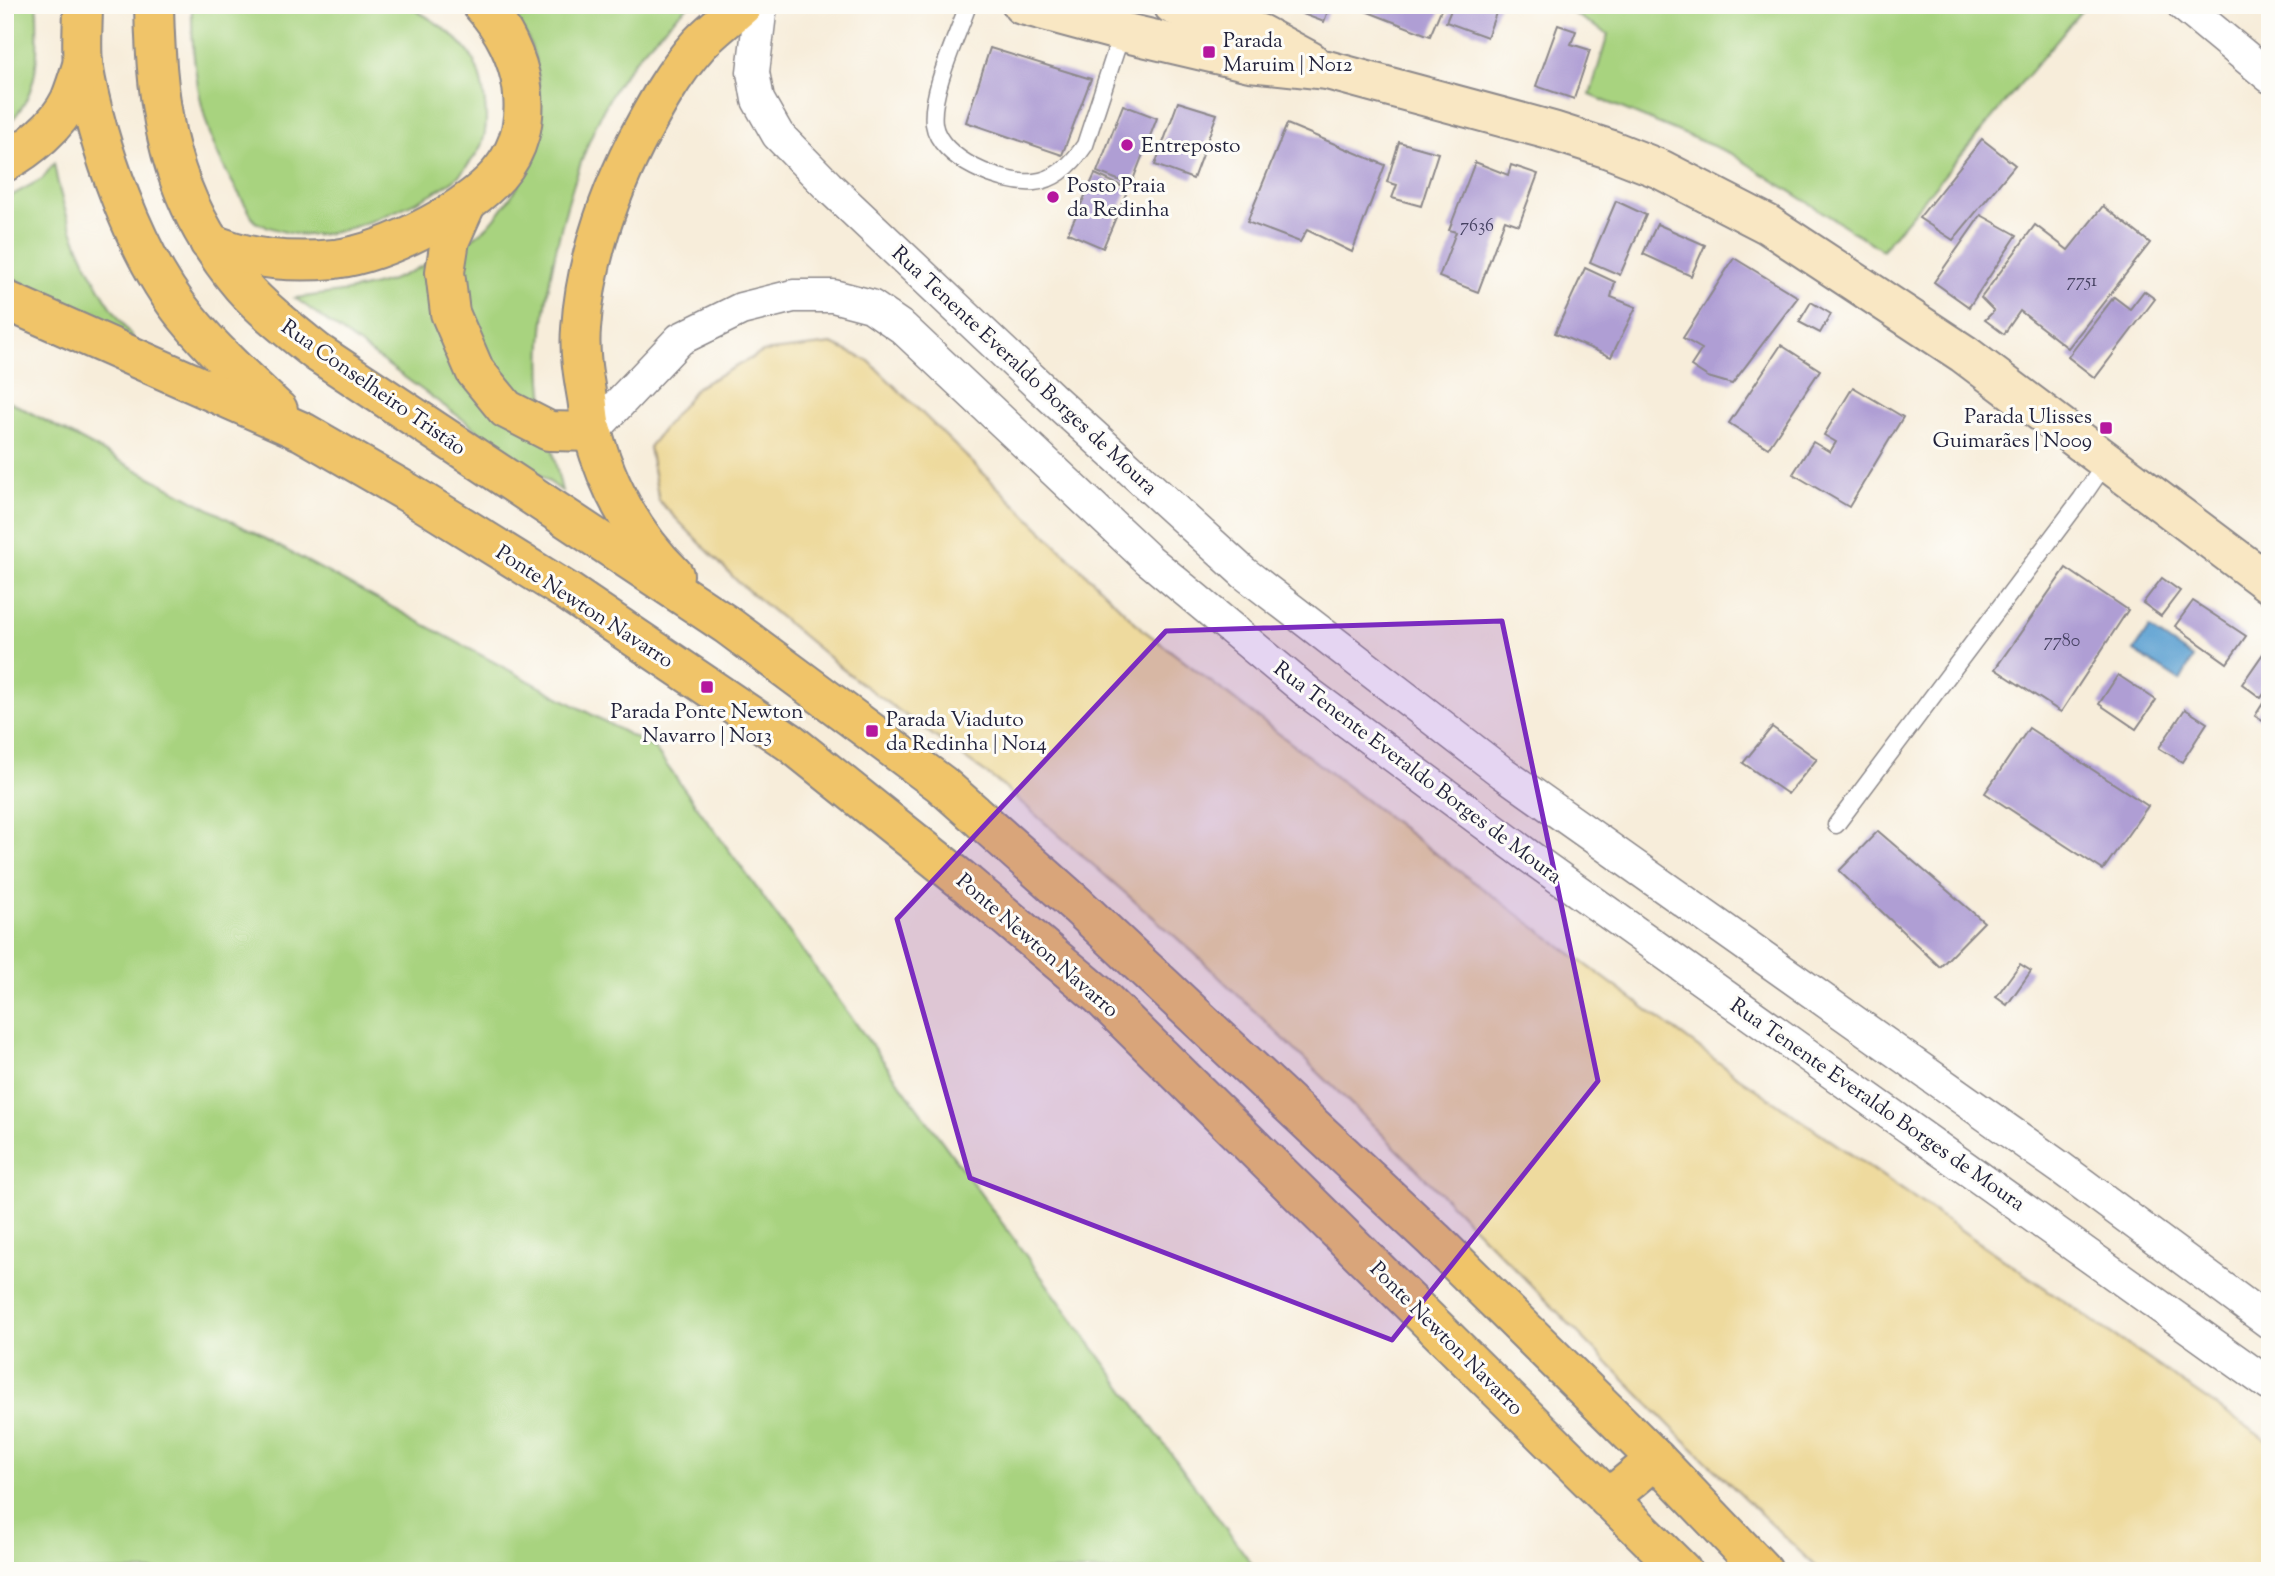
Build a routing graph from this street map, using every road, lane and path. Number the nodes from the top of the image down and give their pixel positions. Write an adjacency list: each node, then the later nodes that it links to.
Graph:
1 (83, 5): 11 (main road)
2 (154, 5): 16 (main road, Rua Conselheiro Tristão)
3 (482, 5): 15 (main road)
4 (743, 5): 19 (main road)
5 (761, 5): 24 (street, Rua Tenente Everaldo Borges de Moura)
6 (968, 5): 10 (lane)
7 (1022, 5): 10 (main road)
8 (1173, 5): 12 (main road)
9 (2183, 5): 13 (street)
10 (1122, 32): 12 (main road)
11 (83, 62): 14 (main road); 18 (main road)
12 (1327, 70): 20 (main road)
13 (2270, 77)
14 (5, 162)
15 (467, 202): 16 (main road); 19 (main road)
16 (209, 242): 22 (main road, Rua Conselheiro Tristão)
17 (5, 300): 18 (main road)
18 (303, 432): 27 (main road, Ponte Newton Navarro)
19 (592, 432): 22 (main road); 25 (street, Rua Tenente Everaldo Borges de Moura)
20 (2107, 461): 21 (main road); 23 (lane)
21 (2270, 584)
22 (727, 625): 26 (main road)
23 (1836, 825)
24 (2270, 1323)
25 (2270, 1385)
26 (1656, 1459): 27 (main road); 29 (main road)
27 (1608, 1499): 28 (main road, Ponte Newton Navarro)
28 (1682, 1571)
29 (1763, 1571)

